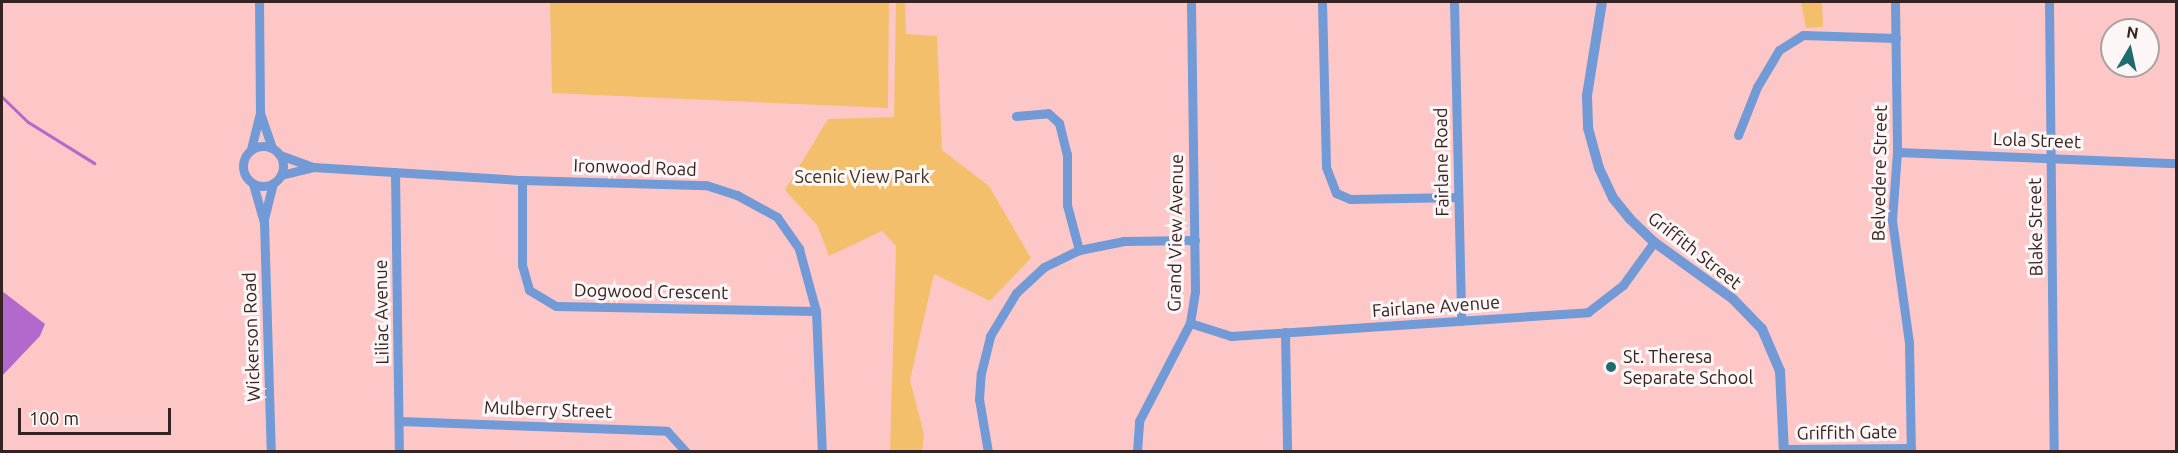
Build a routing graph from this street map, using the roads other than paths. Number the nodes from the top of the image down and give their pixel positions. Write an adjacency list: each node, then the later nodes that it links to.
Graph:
1 (259, 2): 9 (street)
2 (1191, 2): 26 (street, Grand View Avenue)
3 (1322, 2): 24 (street)
4 (1454, 2): 24 (street, Fairlane Road)
5 (1602, 2): 27 (street, Griffith Street)
6 (1895, 2): 8 (street, Belvedere Street)
7 (2049, 2): 16 (street, Blake Street)
8 (1896, 38): 11 (street); 14 (street, Belvedere Street)
9 (260, 113): 12 (street); 13 (street)
10 (1016, 116): 28 (street)
11 (1738, 135)
12 (272, 147): 13 (street); 15 (street)
13 (251, 148): 23 (street)
14 (1897, 152): 16 (street, Lola Street); 35 (street, Belvedere Street)
15 (280, 155): 18 (street, Ironwood Road); 20 (street)
16 (2050, 157): 17 (street, Lola Street); 43 (street, Blake Street)
17 (2176, 163)
18 (313, 167): 19 (street, Ironwood Road); 20 (street, Ironwood Road)
19 (395, 172): 21 (street, Ironwood Road); 33 (street, Liliac Avenue)
20 (281, 176): 22 (street)
21 (522, 180): 29 (street, Ironwood Road); 29 (street, Dogwood Crescent)
22 (273, 183): 23 (street); 25 (street, Wickerson Road)
23 (253, 184): 25 (street, Wickerson Road)
24 (1458, 197): 30 (street, Fairlane Road)
25 (264, 222): 36 (street, Wickerson Road)
26 (1195, 240): 28 (street); 31 (street, Grand View Avenue)
27 (1654, 242): 30 (street, Fairlane Avenue); 34 (street, Griffith Street)
28 (1079, 250): 40 (street)
29 (816, 311): 39 (street, Ironwood Road)
30 (1461, 321): 32 (street, Fairlane Avenue)
31 (1190, 323): 32 (street, Fairlane Avenue); 41 (street, Grand View Avenue)
32 (1285, 332): 42 (street)
33 (399, 421): 37 (street, Liliac Avenue); 38 (street, Mulberry Street)
34 (1784, 450): 35 (street, Griffith Gate)
35 (1911, 450)
36 (270, 452)
37 (399, 452)
38 (686, 452)
39 (822, 452)
40 (988, 452)
41 (1137, 452)
42 (1287, 452)
43 (2055, 452)

